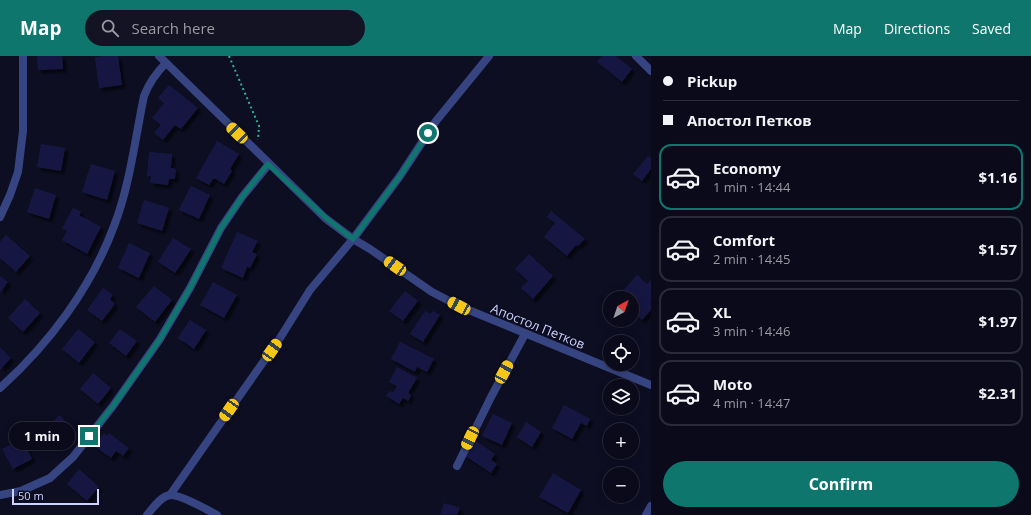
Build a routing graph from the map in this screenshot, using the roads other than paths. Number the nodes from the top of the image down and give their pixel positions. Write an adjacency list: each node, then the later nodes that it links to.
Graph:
1 (22, 56): 8 (street)
2 (159, 56): 5 (street, Апостол Петков)
3 (489, 56): 9 (street)
4 (636, 56): 6 (street)
5 (166, 63): 7 (street, Апостол Петков); 12 (street)
6 (651, 71)
7 (268, 164): 9 (street, Апостол Петков); 14 (street)
8 (0, 217)
9 (353, 239): 10 (street, Апостол Петков); 15 (street)
10 (524, 334): 11 (street, Апостол Петков); 13 (street)
11 (650, 383)
12 (0, 388)
13 (457, 466)
14 (0, 495)
15 (170, 495): 17 (street); 18 (street)
16 (651, 506): 19 (street)
17 (147, 515)
18 (217, 515)
19 (646, 515)

